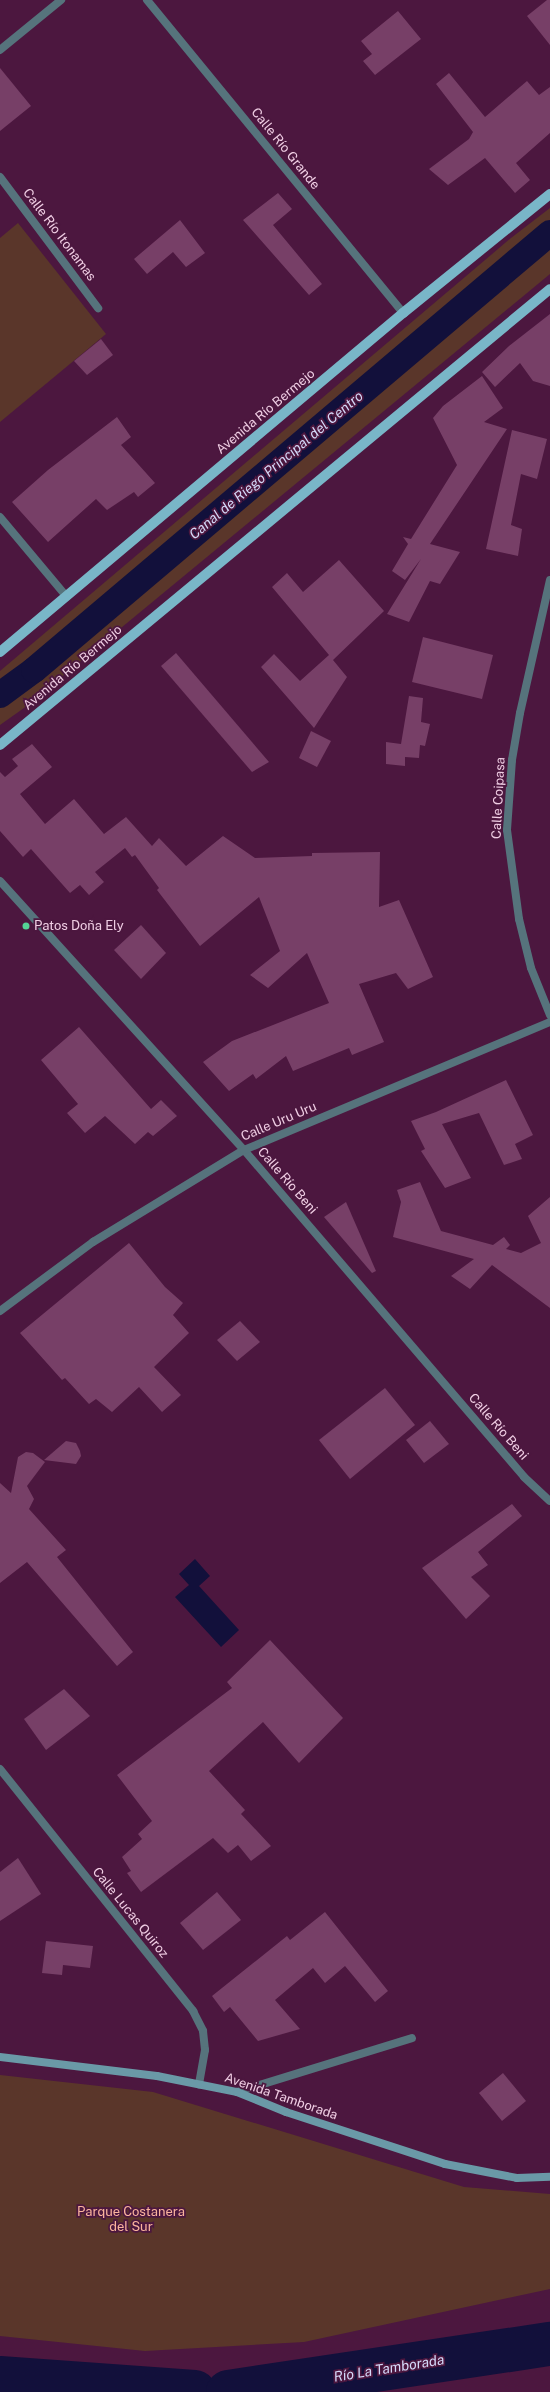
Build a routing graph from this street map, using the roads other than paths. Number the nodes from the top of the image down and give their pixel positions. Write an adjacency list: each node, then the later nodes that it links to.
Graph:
1 (61, 0): 3 (street)
2 (147, 0): 8 (street, Calle Río Grande)
3 (0, 50)
4 (0, 177): 7 (street, Calle Río Itonamas)
5 (550, 194): 8 (main road, Avenida Río Bermejo)
6 (550, 289): 13 (main road, Avenida Río Bermejo)
7 (98, 308)
8 (403, 312): 11 (main road, Avenida Río Bermejo)
9 (0, 517): 11 (street)
10 (550, 580): 15 (street, Calle Coipasa)
11 (67, 597): 12 (main road, Avenida Río Bermejo)
12 (0, 652)
13 (0, 745)
14 (0, 881): 17 (street, Calle Río Beni)
15 (550, 1015)
16 (550, 1022): 17 (street, Calle Uru Uru)
17 (244, 1150): 18 (street, Calle Uru Uru); 19 (street, Calle Río Beni)
18 (1, 1309)
19 (550, 1501)
20 (0, 1769): 23 (street, Calle Lucas Quiroz)
21 (412, 2038): 24 (street)
22 (0, 2057): 23 (main road, Avenida Tamborada)
23 (199, 2084): 24 (main road, Avenida Tamborada)
24 (237, 2092): 25 (main road, Avenida Tamborada)
25 (550, 2176)

